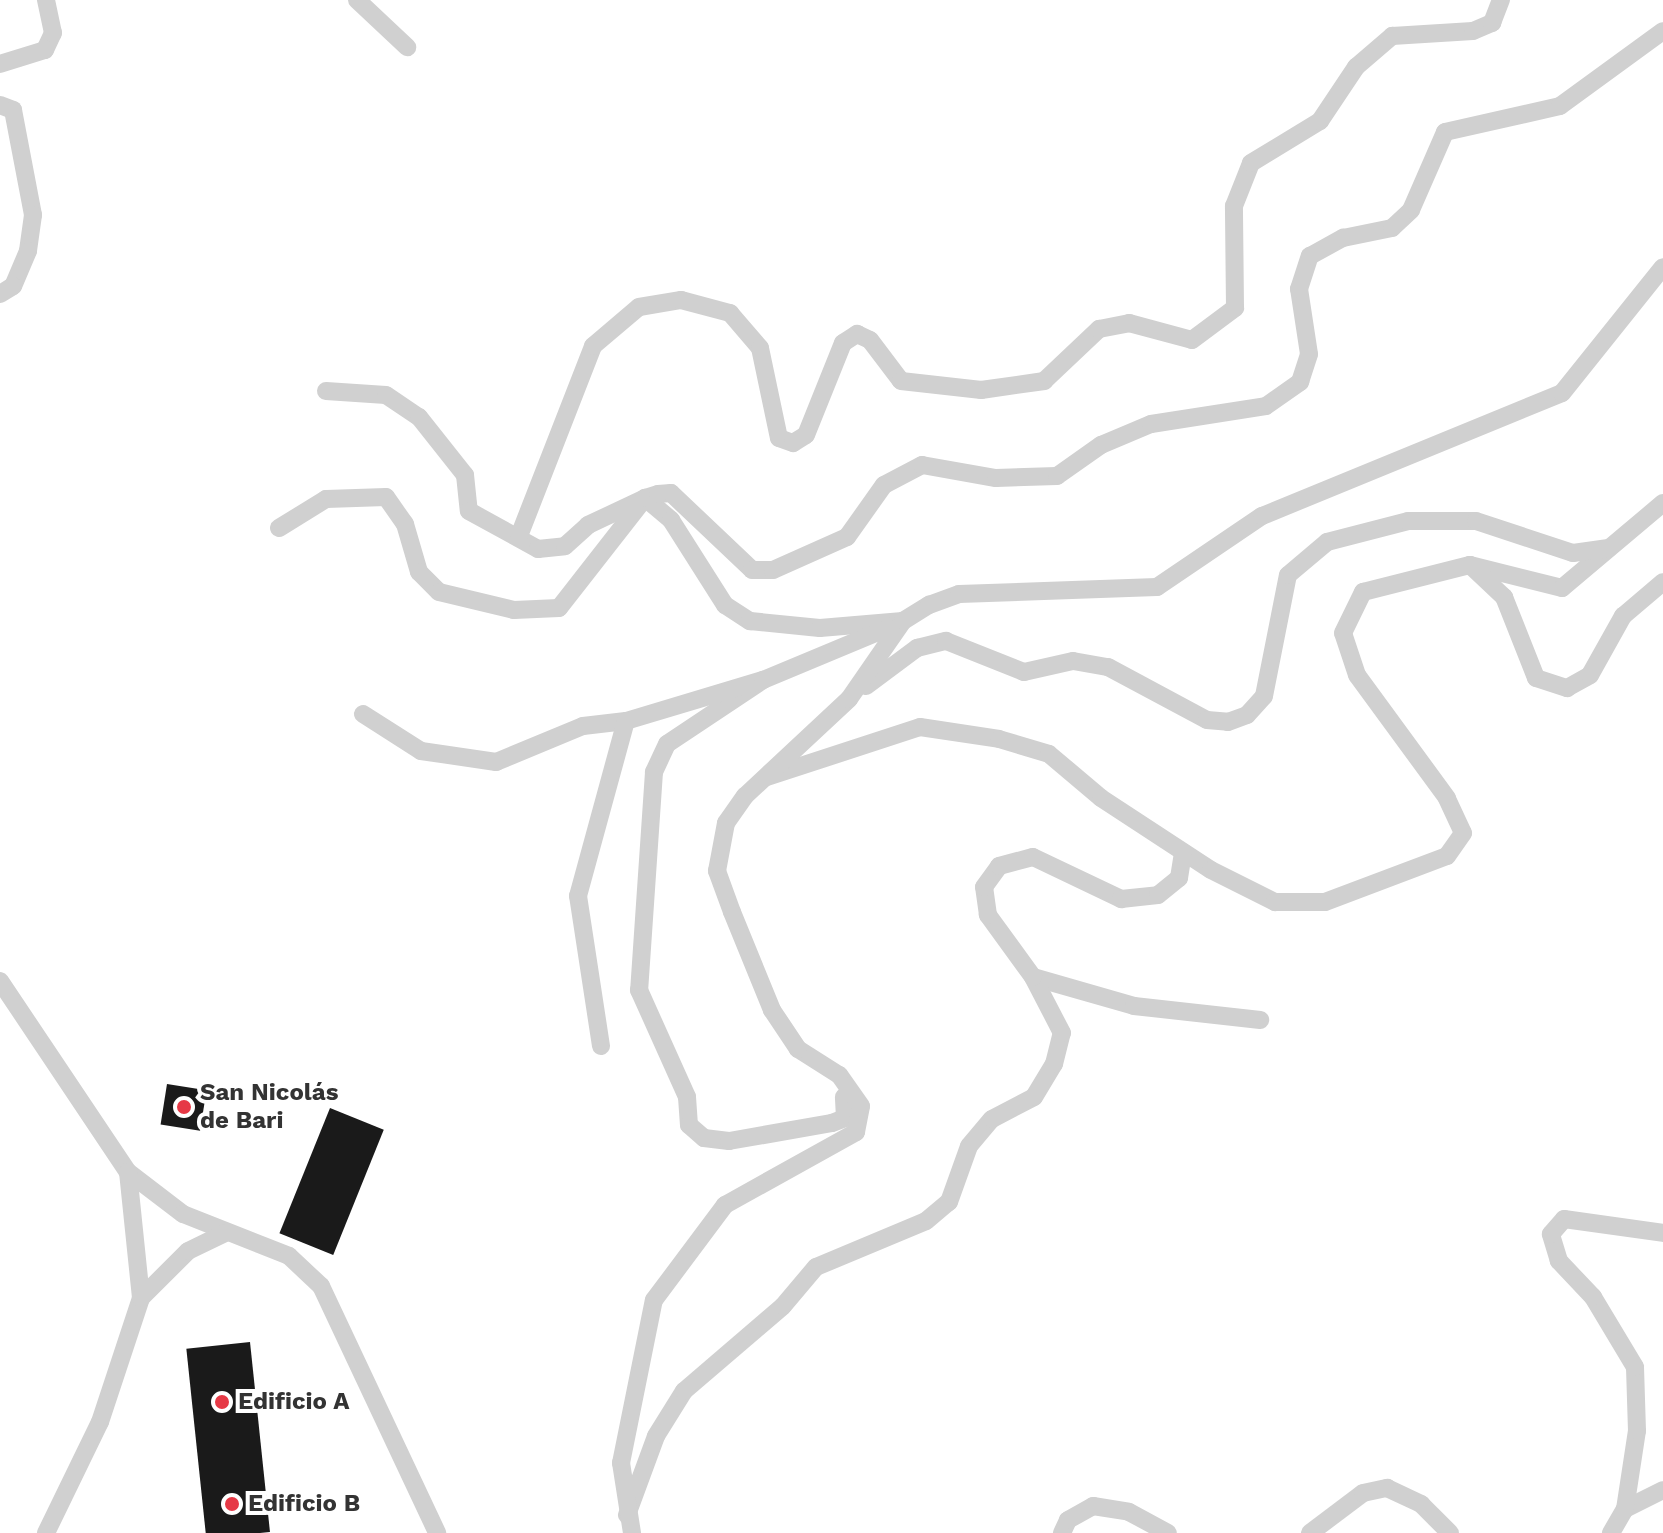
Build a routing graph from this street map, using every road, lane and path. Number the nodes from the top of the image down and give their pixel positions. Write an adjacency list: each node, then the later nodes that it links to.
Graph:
1 (46, 0): 6 (street)
2 (357, 0): 5 (street)
3 (1501, 0): 14 (street)
4 (1663, 31): 11 (street)
5 (407, 47)
6 (0, 64)
7 (0, 105): 9 (street)
8 (1663, 267): 18 (street)
9 (0, 294)
10 (326, 391): 14 (street)
11 (645, 498): 13 (street); 14 (street); 18 (street)
12 (1663, 503): 15 (street)
13 (279, 528)
14 (519, 536)
15 (1607, 548): 16 (street); 20 (street)
16 (1470, 565): 17 (street); 24 (street)
17 (1663, 582)
18 (903, 621): 19 (street); 20 (street)
19 (763, 680): 22 (street); 29 (street)
20 (849, 699): 23 (street)
21 (363, 714): 22 (street)
22 (626, 721): 28 (street)
23 (762, 779): 24 (street); 36 (street)
24 (1183, 852): 25 (street)
25 (1033, 977): 27 (street); 36 (street)
26 (0, 981): 30 (street)
27 (1260, 1020)
28 (601, 1046)
29 (844, 1097)
30 (128, 1172): 31 (street); 33 (street)
31 (225, 1233): 33 (street); 38 (street)
32 (1663, 1233): 35 (street)
33 (141, 1298): 37 (street)
34 (1663, 1490): 35 (street)
35 (1625, 1509): 43 (street)
36 (629, 1527)
37 (46, 1533)
38 (437, 1533)
39 (1062, 1533): 40 (street)
40 (1168, 1533)
41 (1310, 1533): 42 (street)
42 (1450, 1533)
43 (1611, 1533)

